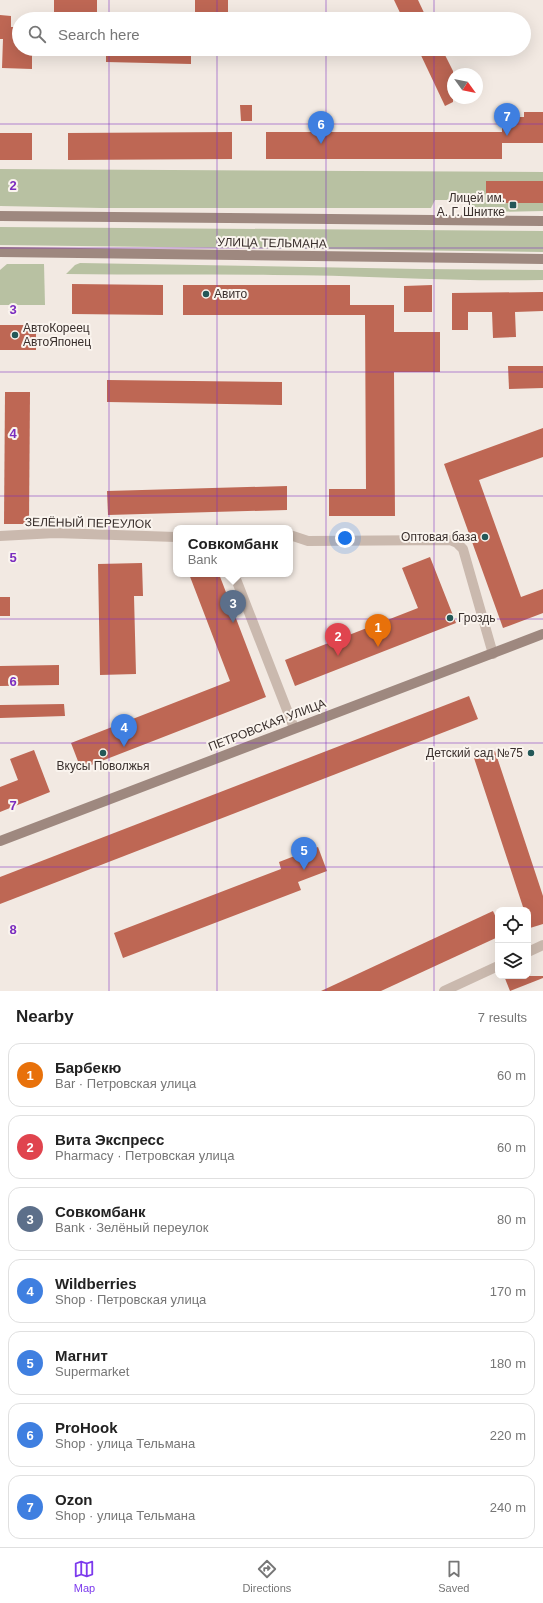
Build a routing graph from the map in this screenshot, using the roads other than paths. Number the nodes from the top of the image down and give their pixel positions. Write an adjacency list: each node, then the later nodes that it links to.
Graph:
1 (0, 216): 2 (main road, УЛИЦА ТЕЛЬМАНА)
2 (543, 221)
3 (0, 252): 4 (main road, УЛИЦА ТЕЛЬМАНА)
4 (543, 259)
5 (0, 536): 7 (street, ЗЕЛЁНЫЙ ПЕРЕУЛОК)
6 (293, 536): 10 (street)
7 (173, 537)
8 (235, 577): 11 (street)
9 (543, 634): 10 (main road, ПЕТРОВСКАЯ УЛИЦА)
10 (493, 654): 11 (main road, ПЕТРОВСКАЯ УЛИЦА)
11 (294, 728): 12 (main road, ПЕТРОВСКАЯ УЛИЦА)
12 (0, 841)
13 (543, 945): 14 (street)
14 (531, 951)
15 (495, 967): 16 (street)
16 (444, 991)

